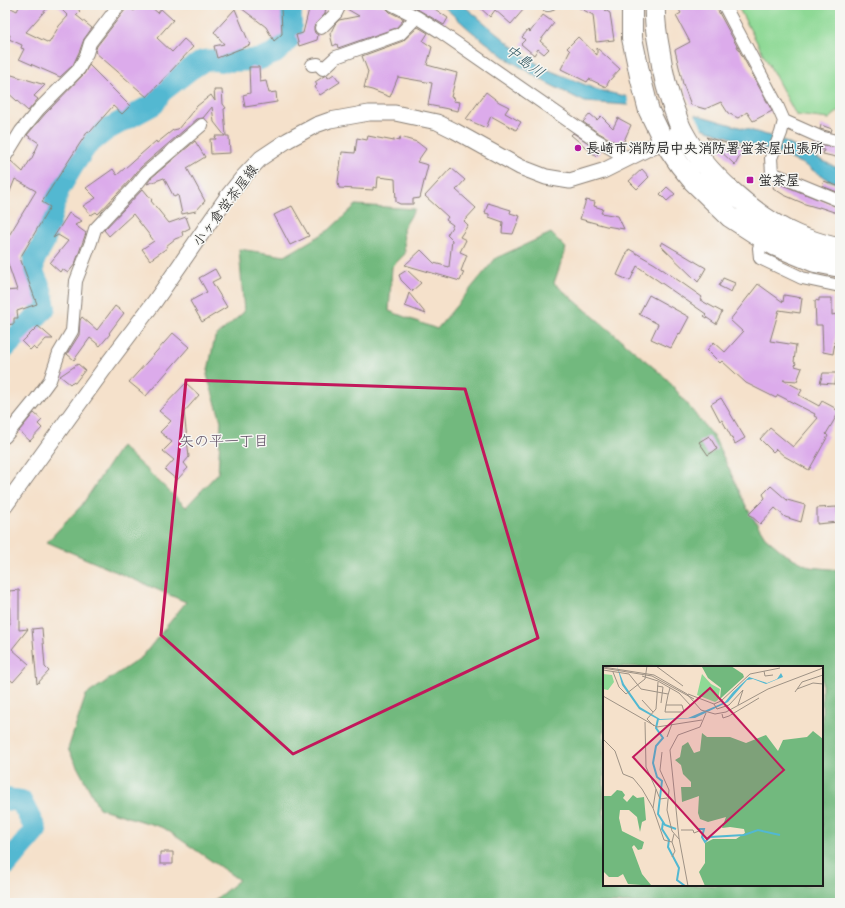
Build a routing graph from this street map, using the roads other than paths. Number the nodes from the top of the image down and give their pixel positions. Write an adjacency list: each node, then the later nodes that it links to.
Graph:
1 (118, 5): 15 (street)
2 (340, 5): 8 (street)
3 (393, 5): 7 (street)
4 (632, 5): 13 (highway)
5 (655, 5): 12 (highway)
6 (724, 5): 10 (street)
7 (417, 17): 9 (street); 16 (street)
8 (321, 28)
9 (312, 65)
10 (784, 121): 14 (street); 17 (street)
11 (202, 125): 22 (street)
12 (682, 131): 13 (street, 小ヶ倉蛍茶屋線); 18 (highway)
13 (663, 140): 16 (street, 小ヶ倉蛍茶屋線); 18 (highway)
14 (840, 142)
15 (5, 158)
16 (626, 158): 23 (street, 小ヶ倉蛍茶屋線)
17 (840, 200)
18 (769, 231): 19 (highway); 20 (highway); 21 (street)
19 (840, 248)
20 (840, 267)
21 (840, 286)
22 (5, 437)
23 (5, 506)

